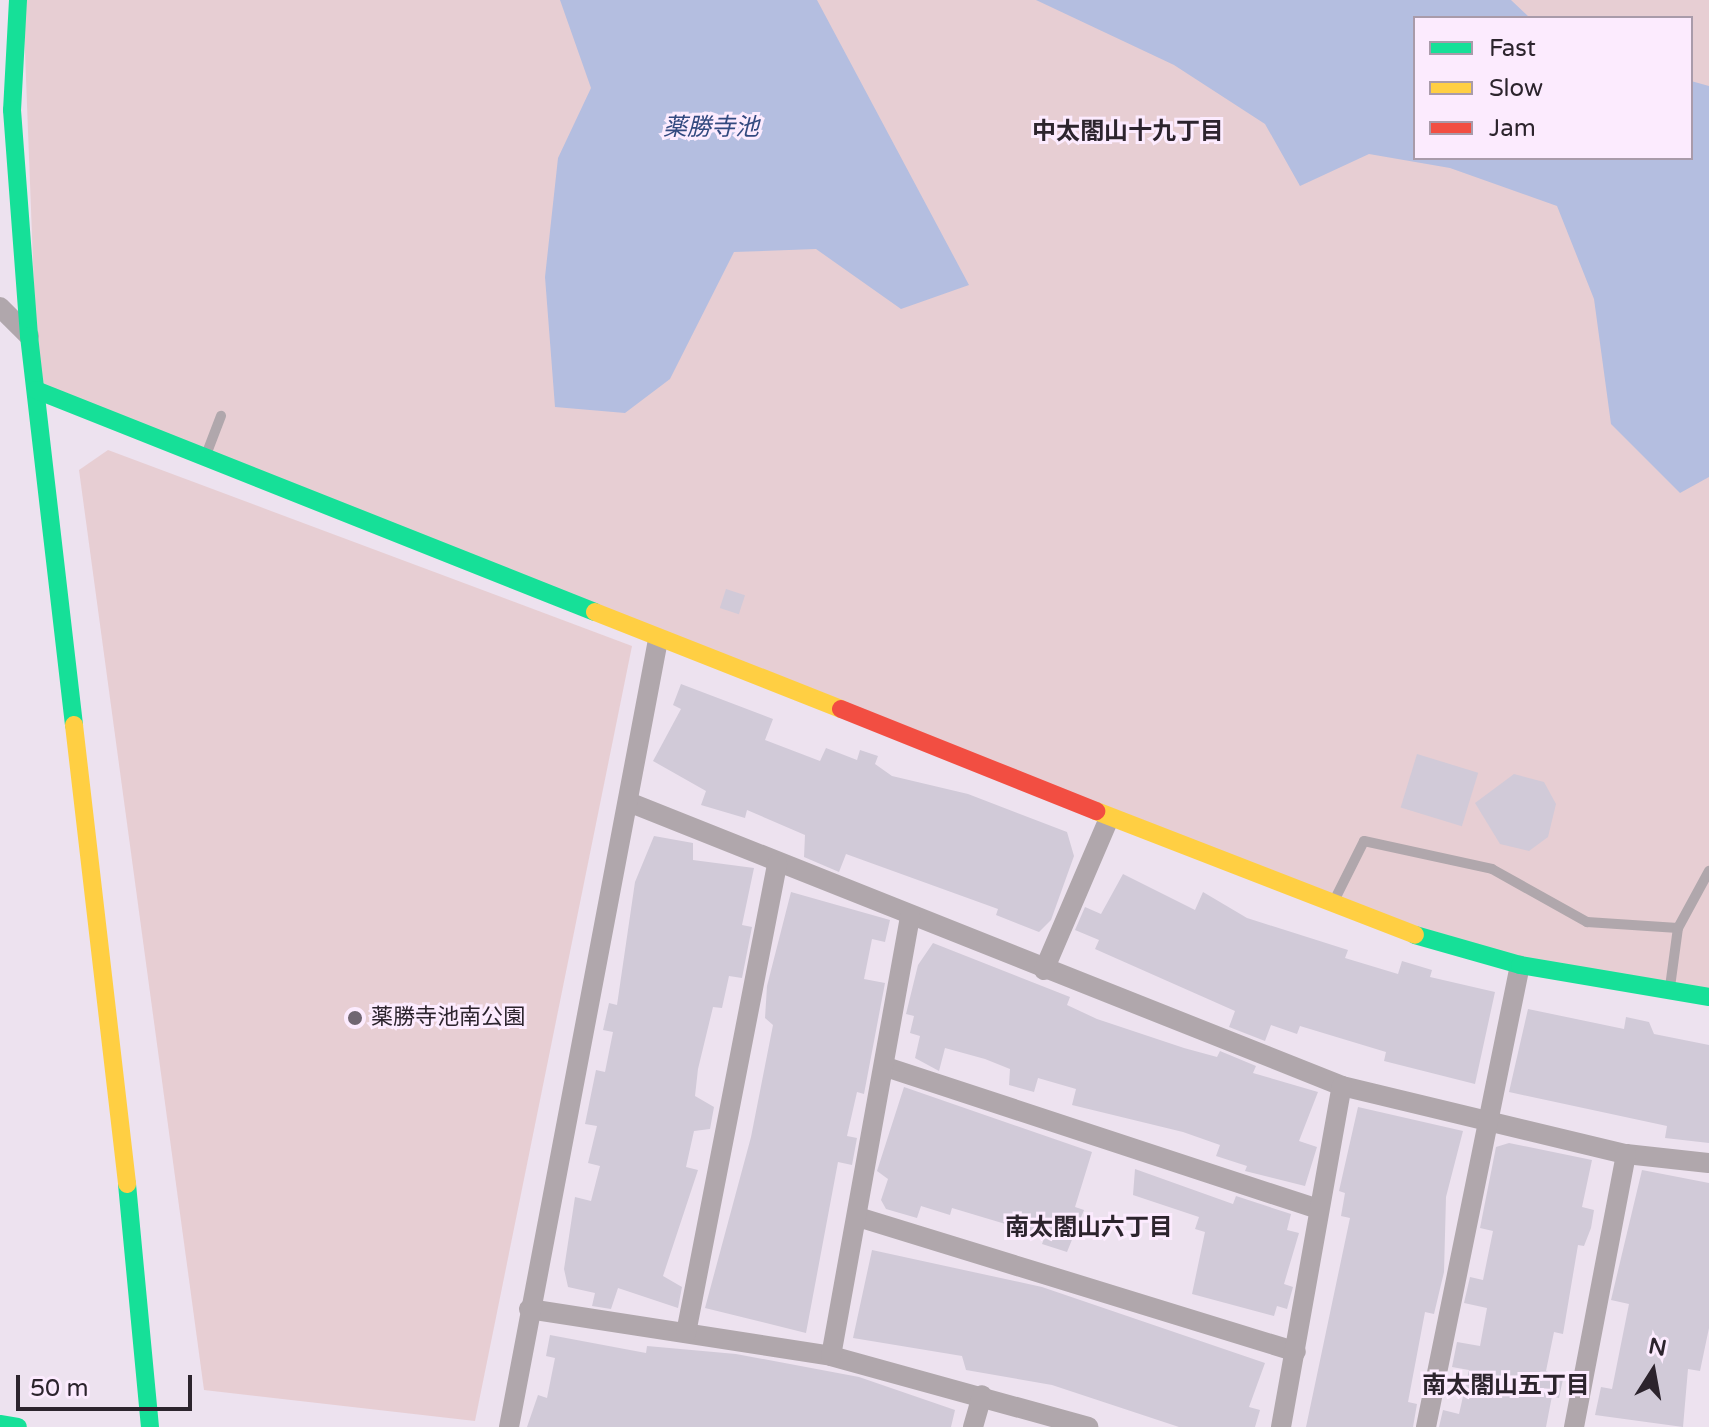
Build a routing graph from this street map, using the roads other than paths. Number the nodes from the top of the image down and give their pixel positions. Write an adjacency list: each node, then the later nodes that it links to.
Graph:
1 (18, 0): 2 (street)
2 (6, 90): 4 (street)
3 (0, 307): 4 (street)
4 (29, 336): 5 (street)
5 (36, 390): 7 (street); 34 (street)
6 (221, 416): 7 (lane)
7 (205, 457): 8 (street)
8 (658, 640): 9 (street); 10 (street)
9 (631, 803): 11 (street); 27 (street)
10 (1109, 818): 13 (street); 17 (street)
11 (777, 864): 14 (street); 28 (street)
12 (1709, 871): 15 (lane)
13 (1332, 905): 15 (lane); 16 (street)
14 (910, 916): 17 (street); 20 (street)
15 (1678, 928): 18 (lane)
16 (1520, 965): 18 (street); 22 (street)
17 (1044, 970): 21 (street)
18 (1669, 993): 19 (street)
19 (1709, 997)
20 (886, 1067): 25 (street); 26 (street)
21 (1342, 1086): 22 (street); 25 (street)
22 (1483, 1123): 23 (street); 39 (street)
23 (1626, 1154): 24 (street); 40 (street)
24 (1709, 1163)
25 (1318, 1209): 29 (street)
26 (858, 1217): 29 (street); 30 (street)
27 (529, 1309): 28 (street); 35 (street)
28 (686, 1333): 30 (street)
29 (1296, 1352): 38 (street)
30 (831, 1356): 31 (street)
31 (982, 1395): 36 (street); 37 (street)
32 (0, 1424): 33 (street)
33 (18, 1427)
34 (150, 1427)
35 (509, 1427)
36 (973, 1427)
37 (1088, 1427)
38 (1281, 1427)
39 (1426, 1427)
40 (1574, 1427)

